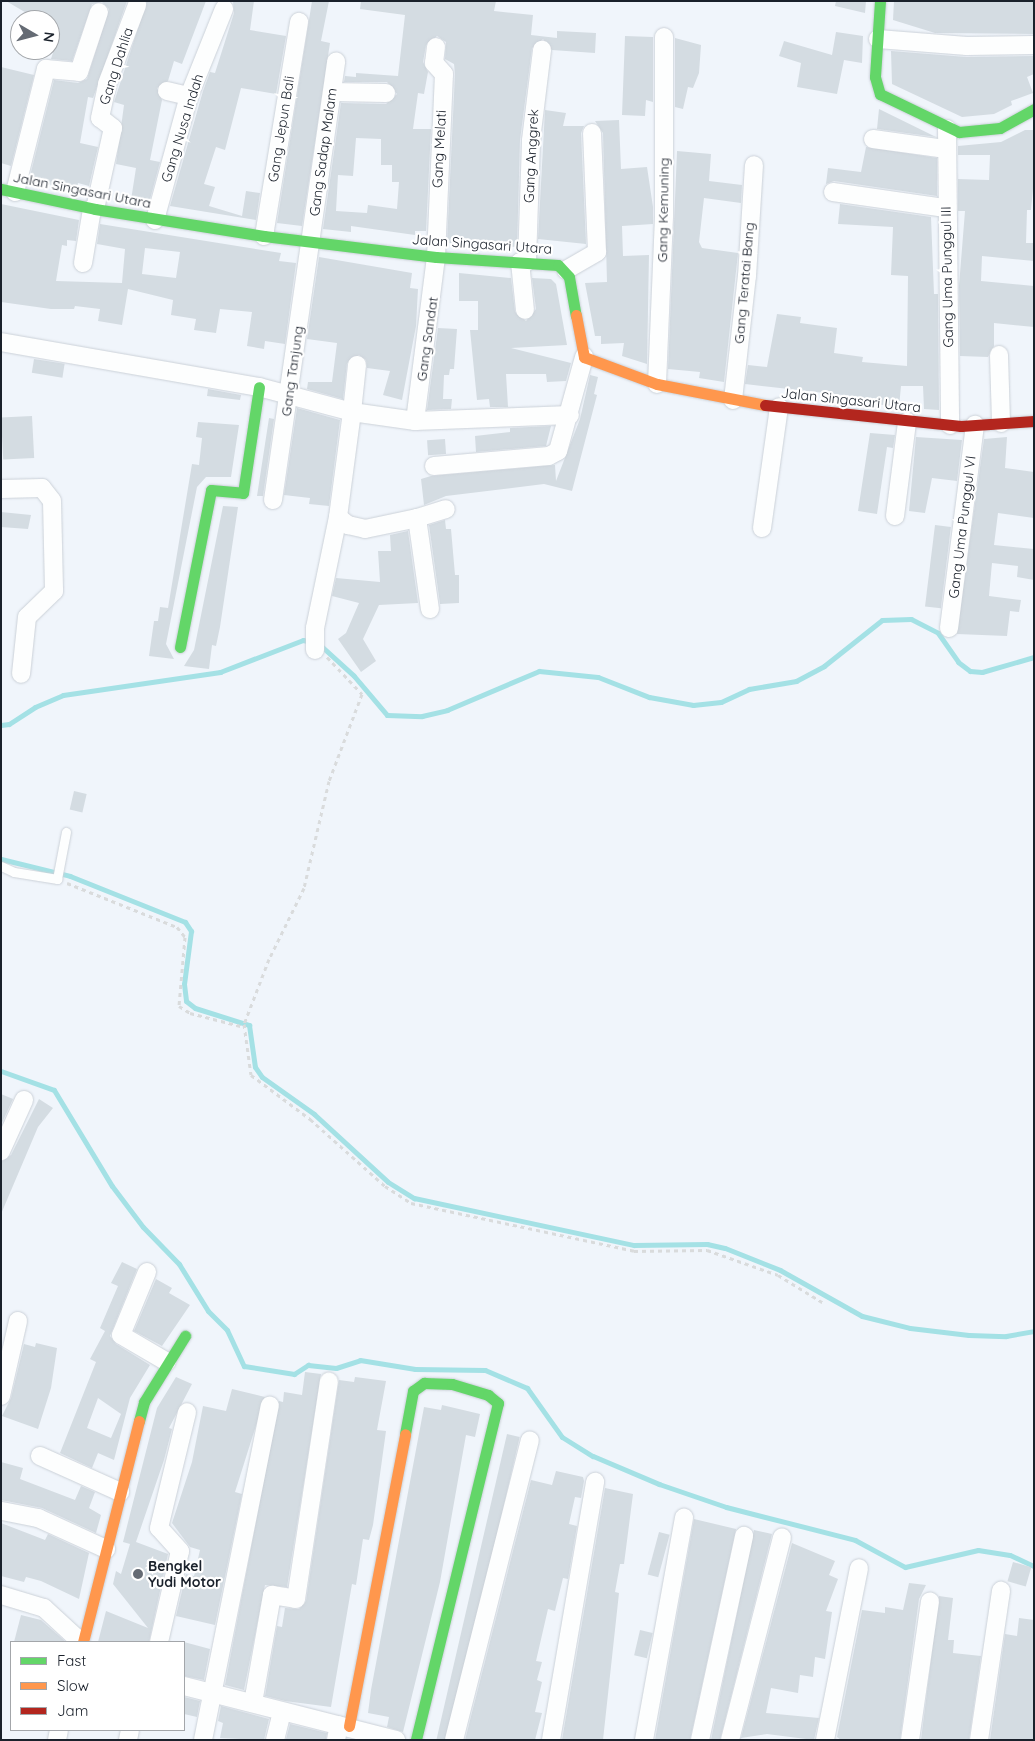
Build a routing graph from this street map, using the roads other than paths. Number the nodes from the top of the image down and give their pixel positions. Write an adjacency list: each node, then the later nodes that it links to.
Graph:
1 (880, 1): 7 (street)
2 (137, 5): 25 (street, Gang Dahlia)
3 (224, 9): 15 (street, Gang Nusa Indah)
4 (99, 12): 22 (street)
5 (299, 22): 27 (street, Gang Jepun Bali)
6 (664, 37): 38 (street, Gang Kemuning)
7 (878, 38): 8 (street); 17 (street)
8 (1034, 45)
9 (436, 47): 29 (street, Gang Melati)
10 (542, 50): 30 (street, Gang Anggrek)
11 (336, 62): 13 (street, Gang Sadap Malam)
12 (168, 91): 15 (street)
13 (332, 92): 14 (street); 28 (street, Gang Sadap Malam)
14 (386, 93)
15 (189, 96): 26 (street, Gang Nusa Indah)
16 (1034, 109): 17 (street)
17 (946, 129): 20 (street, Gang Uma Punggul III)
18 (592, 133): 32 (street)
19 (872, 139): 20 (street)
20 (946, 149): 24 (street, Gang Uma Punggul III)
21 (754, 165): 41 (street, Gang Teratai Bang)
22 (8, 191): 25 (street, Jalan Singasari Utara)
23 (832, 192): 24 (street)
24 (946, 208): 49 (street, Gang Uma Punggul III)
25 (94, 209): 26 (street, Jalan Singasari Utara); 31 (street)
26 (155, 220): 27 (street, Jalan Singasari Utara)
27 (264, 236): 28 (street, Jalan Singasari Utara)
28 (311, 242): 29 (street, Jalan Singasari Utara); 40 (street, Gang Tanjung)
29 (436, 257): 30 (street, Jalan Singasari Utara); 45 (street, Gang Sandat)
30 (524, 262): 32 (street, Jalan Singasari Utara); 33 (street, Gang Anggrek)
31 (83, 263)
32 (566, 270): 36 (street, Jalan Singasari Utara)
33 (525, 310)
34 (1, 342): 39 (street)
35 (999, 355): 48 (street)
36 (584, 357): 38 (street, Jalan Singasari Utara); 44 (street)
37 (357, 365): 43 (street)
38 (657, 384): 41 (street, Jalan Singasari Utara)
39 (259, 387): 40 (street); 61 (street)
40 (289, 395): 43 (street); 53 (street, Gang Tanjung)
41 (732, 400): 42 (street, Jalan Singasari Utara)
42 (779, 407): 47 (street, Jalan Singasari Utara); 58 (street)
43 (352, 412): 45 (street); 56 (street)
44 (570, 416): 45 (street); 51 (street)
45 (415, 421)
46 (1034, 421): 48 (street, Jalan Singasari Utara)
47 (907, 422): 49 (street, Jalan Singasari Utara); 55 (street)
48 (1001, 423): 50 (street, Jalan Singasari Utara)
49 (950, 425): 50 (street, Jalan Singasari Utara)
50 (975, 426): 60 (street, Gang Uma Punggul VI)
51 (434, 466)
52 (1, 489): 63 (street)
53 (273, 500)
54 (446, 509): 57 (street)
55 (895, 516)
56 (338, 517): 57 (street); 62 (street)
57 (417, 518): 59 (street)
58 (762, 528)
59 (430, 609)
60 (949, 628)
61 (180, 647)
62 (315, 650)
63 (21, 674)
64 (66, 832): 65 (lane)
65 (1, 866)
66 (24, 1100): 67 (street)
67 (1, 1151)
68 (147, 1272): 71 (street)
69 (18, 1321): 73 (street)
70 (184, 1336): 71 (street)
71 (167, 1362): 79 (street)
72 (329, 1381): 94 (street)
73 (1, 1396)
74 (270, 1406): 93 (street)
75 (187, 1412): 91 (street)
76 (530, 1440): 101 (street)
77 (40, 1456): 79 (street)
78 (595, 1482): 102 (street)
79 (120, 1492): 84 (street)
80 (2, 1512): 84 (street)
81 (684, 1518): 103 (street)
82 (744, 1536): 104 (street)
83 (782, 1538): 105 (street)
84 (106, 1549): 90 (street)
85 (859, 1568): 106 (street)
86 (1001, 1591): 108 (street)
87 (2, 1601): 89 (street)
88 (930, 1601): 107 (street)
89 (81, 1641)
90 (82, 1641)
91 (159, 1641)
92 (185, 1686): 93 (street)
93 (214, 1694): 94 (street); 97 (street)
94 (253, 1703): 95 (street)
95 (282, 1712): 96 (street); 98 (street)
96 (341, 1730): 99 (street); 100 (street)
97 (203, 1740)
98 (276, 1740)
99 (396, 1740)
100 (416, 1740)
101 (454, 1740)
102 (551, 1740)
103 (644, 1740)
104 (700, 1740)
105 (730, 1740)
106 (825, 1740)
107 (910, 1740)
108 (979, 1740)

